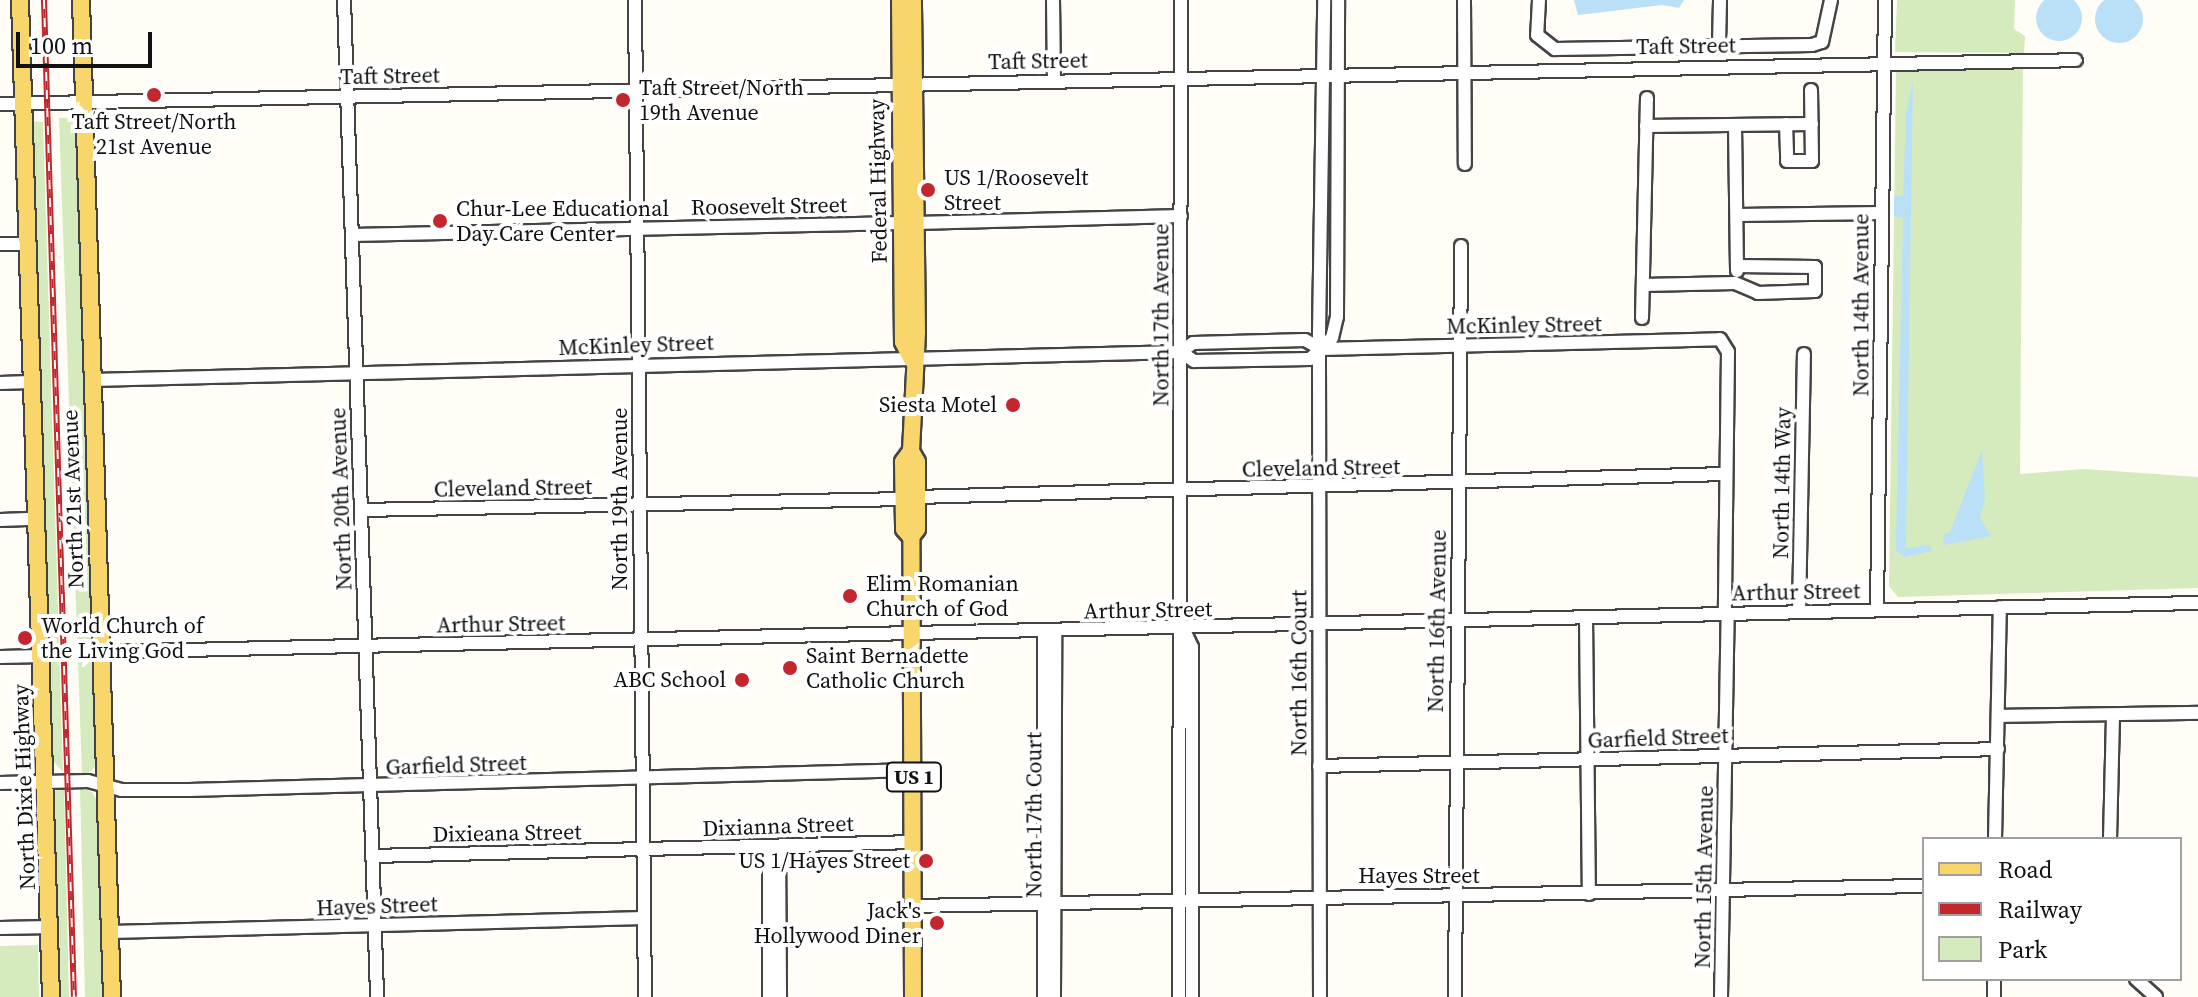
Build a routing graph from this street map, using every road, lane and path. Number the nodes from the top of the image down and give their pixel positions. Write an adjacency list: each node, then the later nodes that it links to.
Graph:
1 (20, 0): 30 (main road, North Dixie Highway)
2 (81, 0): 29 (main road, North 21st Avenue)
3 (344, 0): 27 (street, North 20th Avenue)
4 (635, 0): 26 (street, North 19th Avenue)
5 (900, 0): 24 (main road, Federal Highway / US 1)
6 (913, 0): 24 (main road, Federal Highway / US 1)
7 (1053, 0): 23 (street)
8 (1181, 0): 22 (street, North 17th Avenue)
9 (1324, 0): 21 (street, North 16th Court)
10 (1338, 0): 20 (street)
11 (1464, 0): 19 (street)
12 (1539, 0): 16 (street)
13 (1720, 0): 16 (street)
14 (1831, 0): 16 (street)
15 (1885, 0): 18 (street, North 14th Avenue)
16 (1719, 45)
17 (2076, 60): 18 (street, Taft Street)
18 (1884, 62): 19 (street, Taft Street); 37 (street, North 14th Avenue)
19 (1463, 70): 20 (street, Taft Street); 36 (street)
20 (1338, 73): 21 (street, Taft Street); 50 (street)
21 (1324, 74): 22 (street, Taft Street); 53 (street, North 16th Court)
22 (1181, 76): 23 (street, Taft Street); 39 (street, North 17th Avenue)
23 (1054, 80): 24 (street, Taft Street)
24 (906, 84): 26 (street, Taft Street); 40 (main road, Federal Highway / US 1)
25 (1811, 90): 33 (street)
26 (637, 91): 27 (street, Taft Street); 41 (street, North 19th Avenue)
27 (348, 96): 29 (street, Taft Street); 42 (street, North 20th Avenue)
28 (1647, 98): 34 (street)
29 (84, 102): 30 (street, Taft Street); 60 (main road, North 21st Avenue)
30 (23, 103): 31 (street, Taft Street); 44 (main road, North Dixie Highway)
31 (0, 104)
32 (1786, 124): 33 (street); 33 (street); 35 (street)
33 (1812, 124)
34 (1646, 126): 35 (street); 48 (street)
35 (1735, 126): 38 (street)
36 (1465, 164)
37 (1881, 213): 38 (street); 74 (street, North 14th Avenue)
38 (1738, 215): 46 (street)
39 (1181, 216): 40 (street, Roosevelt Street); 55 (street, North 17th Avenue)
40 (908, 223): 41 (street, Roosevelt Street); 57 (main road, Federal Highway / US 1)
41 (637, 229): 42 (street, Roosevelt Street); 58 (street, North 19th Avenue)
42 (352, 235): 59 (street, North 20th Avenue)
43 (0, 244): 44 (street)
44 (25, 244): 61 (main road, North Dixie Highway)
45 (1461, 246): 52 (street, North 16th Avenue)
46 (1738, 266): 47 (street); 47 (street)
47 (1735, 283): 48 (street)
48 (1643, 285): 49 (street)
49 (1642, 318)
50 (1335, 326): 53 (street); 54 (street)
51 (1726, 343): 52 (street, McKinley Street); 63 (street, North 15th Avenue)
52 (1461, 346): 54 (street, McKinley Street); 64 (street, North 16th Avenue)
53 (1321, 349): 54 (street, McKinley Street); 55 (street, McKinley Street); 65 (street, North 16th Court)
54 (1349, 349)
55 (1181, 352): 57 (street, McKinley Street); 66 (street, North 17th Avenue)
56 (1804, 354): 75 (street, North 14th Way)
57 (912, 360): 58 (street, McKinley Street); 67 (main road, Federal Highway / US 1)
58 (639, 365): 59 (street, McKinley Street); 68 (street, North 19th Avenue)
59 (356, 373): 60 (street, McKinley Street); 69 (street, North 20th Avenue)
60 (92, 380): 85 (main road, North 21st Avenue)
61 (30, 382): 62 (street); 70 (main road, North Dixie Highway)
62 (0, 383)
63 (1725, 474): 64 (street, Cleveland Street); 76 (street, North 15th Avenue)
64 (1460, 485): 65 (street, Cleveland Street); 78 (street, North 16th Avenue)
65 (1319, 488): 66 (street, Cleveland Street); 79 (street, North 16th Court)
66 (1183, 492): 67 (street, Cleveland Street); 80 (street, North 17th Avenue)
67 (910, 498): 68 (street, Cleveland Street); 82 (main road, Federal Highway / US 1)
68 (640, 506): 69 (street, Cleveland Street); 83 (street, North 19th Avenue)
69 (362, 510): 84 (street, North 20th Avenue)
70 (35, 519): 71 (street); 86 (main road, North Dixie Highway)
71 (0, 520)
72 (2198, 603): 73 (street, Arthur Street)
73 (2000, 607): 74 (street, Arthur Street); 90 (street)
74 (1877, 610): 75 (street, Arthur Street)
75 (1799, 612): 76 (street, Arthur Street)
76 (1727, 613): 77 (street, Arthur Street); 92 (street, North 15th Avenue)
77 (1586, 617): 78 (street, Arthur Street); 93 (street)
78 (1455, 621): 79 (street, Arthur Street); 94 (street, North 16th Avenue)
79 (1319, 624): 80 (street, Arthur Street); 95 (street, North 16th Court)
80 (1184, 630): 81 (street, Arthur Street); 113 (street, North 17th Avenue)
81 (1050, 632): 82 (street, Arthur Street); 114 (street, North 17th Court)
82 (913, 636): 83 (street, Arthur Street); 96 (main road, US 1)
83 (641, 642): 84 (street, Arthur Street); 97 (street, North 19th Avenue)
84 (366, 646): 85 (street, Arthur Street); 100 (street, North 20th Avenue)
85 (100, 652): 101 (main road, North 21st Avenue)
86 (42, 656): 87 (street); 98 (main road, North Dixie Highway)
87 (0, 657)
88 (2198, 713): 89 (street)
89 (2113, 715): 90 (street); 103 (street)
90 (1999, 716): 91 (street)
91 (1998, 749): 92 (street, Garfield Street); 102 (street)
92 (1727, 756): 93 (street, Garfield Street); 109 (street, North 15th Avenue)
93 (1588, 761): 94 (street, Garfield Street); 111 (street)
94 (1455, 763): 95 (street, Garfield Street); 110 (street, North 16th Avenue)
95 (1319, 766): 112 (street, North 16th Court)
96 (914, 770): 97 (street, Garfield Street); 104 (main road, US 1)
97 (642, 779): 100 (street, Garfield Street); 106 (street, North 19th Avenue)
98 (44, 781): 99 (street, Garfield Street); 101 (street, Garfield Street); 117 (main road, North Dixie Highway)
99 (0, 783)
100 (371, 787): 101 (street, Garfield Street); 107 (street, North 20th Avenue)
101 (106, 788): 120 (main road, North 21st Avenue)
102 (1995, 837)
103 (2110, 837)
104 (914, 842): 105 (street, Dixianna Street); 115 (main road, US 1)
105 (774, 846): 106 (street, Dixianna Street); 126 (street); 127 (street)
106 (643, 849): 107 (street, Dixieana Street); 116 (street, North 19th Avenue)
107 (373, 856): 118 (street, North 20th Avenue)
108 (1922, 886): 109 (street, Hayes Street)
109 (1723, 891): 111 (street, Hayes Street); 135 (street, North 15th Avenue)
110 (1455, 894): 111 (street, Hayes Street); 112 (street, Hayes Street); 134 (street, North 16th Avenue)
111 (1589, 894)
112 (1320, 896): 113 (street, Hayes Street); 133 (street, North 16th Court)
113 (1184, 900): 114 (street, Hayes Street); 131 (street, North 17th Avenue); 132 (street, North 17th Avenue)
114 (1049, 902): 115 (street, Hayes Street); 129 (street, North 17th Court); 130 (street, North 17th Court)
115 (915, 906): 128 (main road, US 1)
116 (644, 918): 118 (street, Hayes Street); 125 (street, North 19th Avenue)
117 (51, 927): 119 (street); 122 (main road, North Dixie Highway)
118 (375, 927): 120 (street, Hayes Street); 124 (street, North 20th Avenue)
119 (0, 928)
120 (111, 932): 123 (main road, North 21st Avenue)
121 (2138, 981): 136 (street)
122 (51, 997)
123 (112, 997)
124 (377, 997)
125 (645, 997)
126 (769, 997)
127 (780, 997)
128 (913, 997)
129 (1044, 997)
130 (1054, 997)
131 (1179, 997)
132 (1192, 997)
133 (1320, 997)
134 (1455, 997)
135 (1721, 997)
136 (2156, 997)

